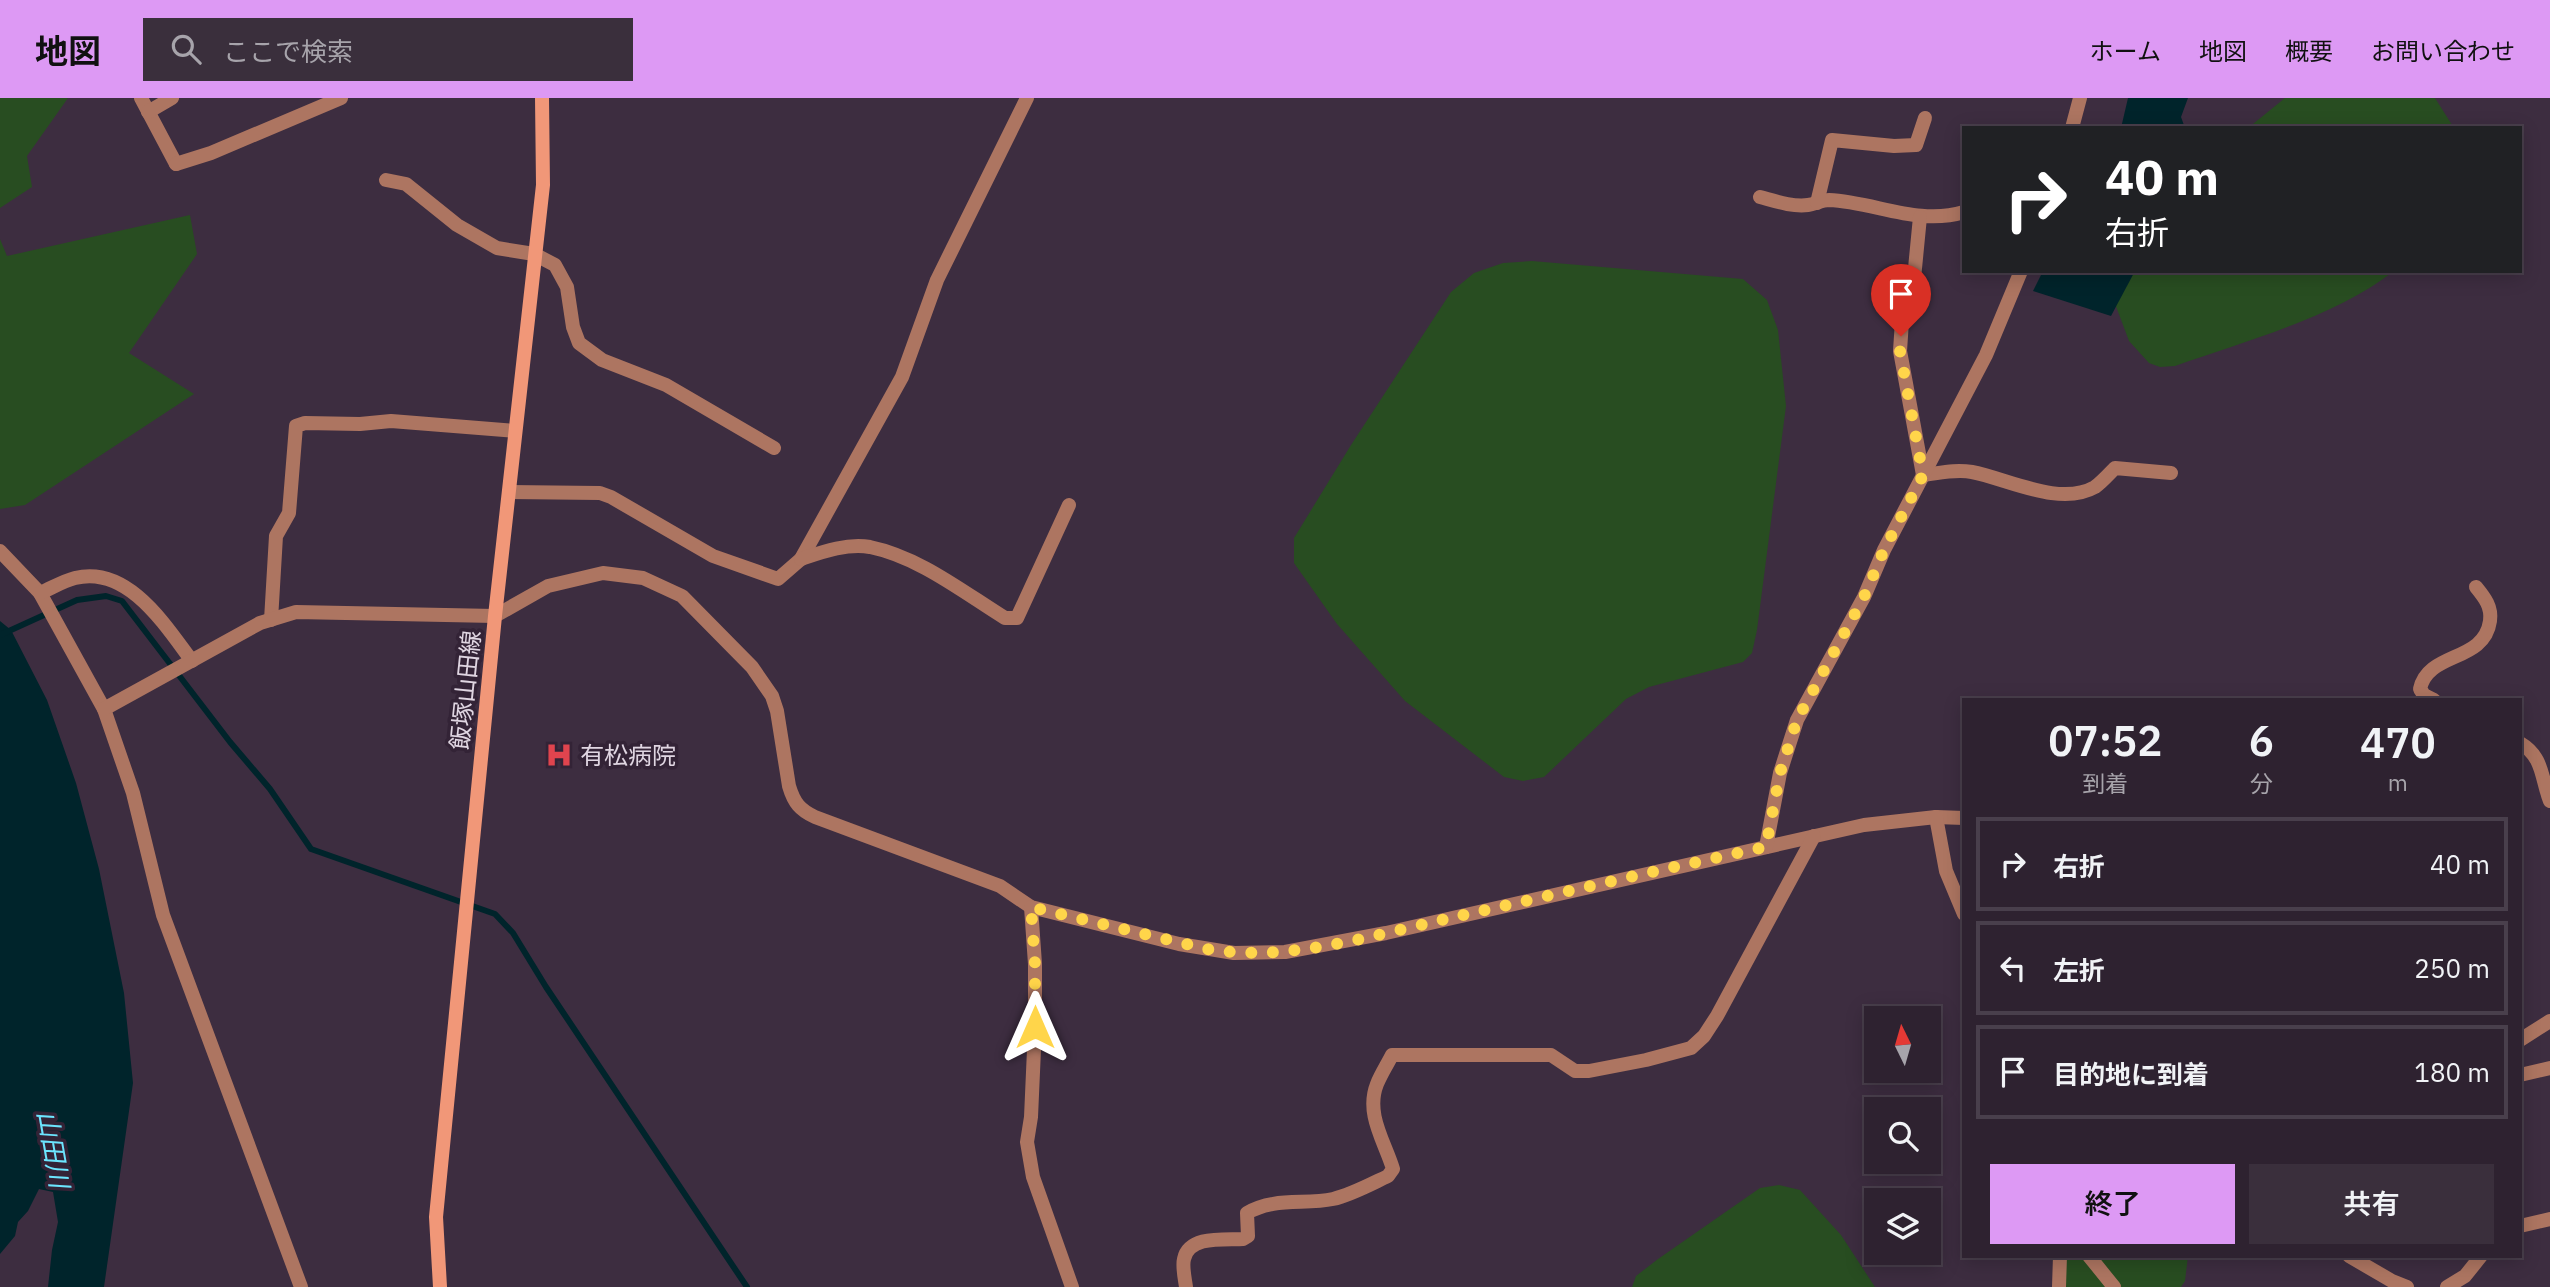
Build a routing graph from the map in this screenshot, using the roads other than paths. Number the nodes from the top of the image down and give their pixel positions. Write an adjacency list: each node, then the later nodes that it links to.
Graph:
1 (141, 98): 7 (street)
2 (172, 98): 7 (street)
3 (341, 98): 7 (street)
4 (542, 98): 15 (main road, 飯塚山田線)
5 (1027, 98): 24 (street)
6 (2080, 98): 9 (street)
7 (148, 112)
8 (1925, 118): 12 (street)
9 (2072, 126)
10 (386, 180): 15 (street)
11 (1760, 197): 12 (street)
12 (1817, 203): 14 (street)
13 (1962, 212): 14 (street)
14 (1920, 217): 20 (street)
15 (534, 254): 17 (main road, 飯塚山田線); 18 (street)
16 (2020, 273): 20 (street)
17 (515, 431): 21 (main road, 飯塚山田線); 28 (street)
18 (774, 448)
19 (2171, 472): 20 (street)
20 (1923, 475): 37 (street)
21 (509, 492): 24 (street); 27 (main road, 飯塚山田線)
22 (1069, 505): 24 (street)
23 (0, 551): 26 (street)
24 (801, 559)
25 (2476, 587): 30 (street)
26 (40, 593): 29 (street); 31 (street)
27 (495, 616): 28 (street); 38 (street); 51 (main road, 飯塚山田線)
28 (271, 620): 29 (street)
29 (189, 663): 31 (street)
30 (2430, 698)
31 (104, 709): 50 (street)
32 (2522, 744): 33 (street)
33 (2550, 801)
34 (1936, 817): 35 (street); 36 (street); 39 (street)
35 (1962, 818)
36 (1814, 836): 37 (street); 53 (street)
37 (1766, 847): 38 (street)
38 (1031, 907): 52 (street)
39 (1962, 909)
40 (2550, 1021): 41 (street)
41 (2522, 1039)
42 (2550, 1068): 43 (street)
43 (2522, 1075)
44 (2550, 1219): 45 (street)
45 (2522, 1226)
46 (2060, 1258): 54 (street)
47 (2091, 1258): 55 (street)
48 (2352, 1258): 56 (street)
49 (2479, 1258): 57 (street)
50 (301, 1287)
51 (440, 1287)
52 (1072, 1287)
53 (1186, 1287)
54 (2059, 1287)
55 (2114, 1287)
56 (2407, 1287)
57 (2447, 1287)

